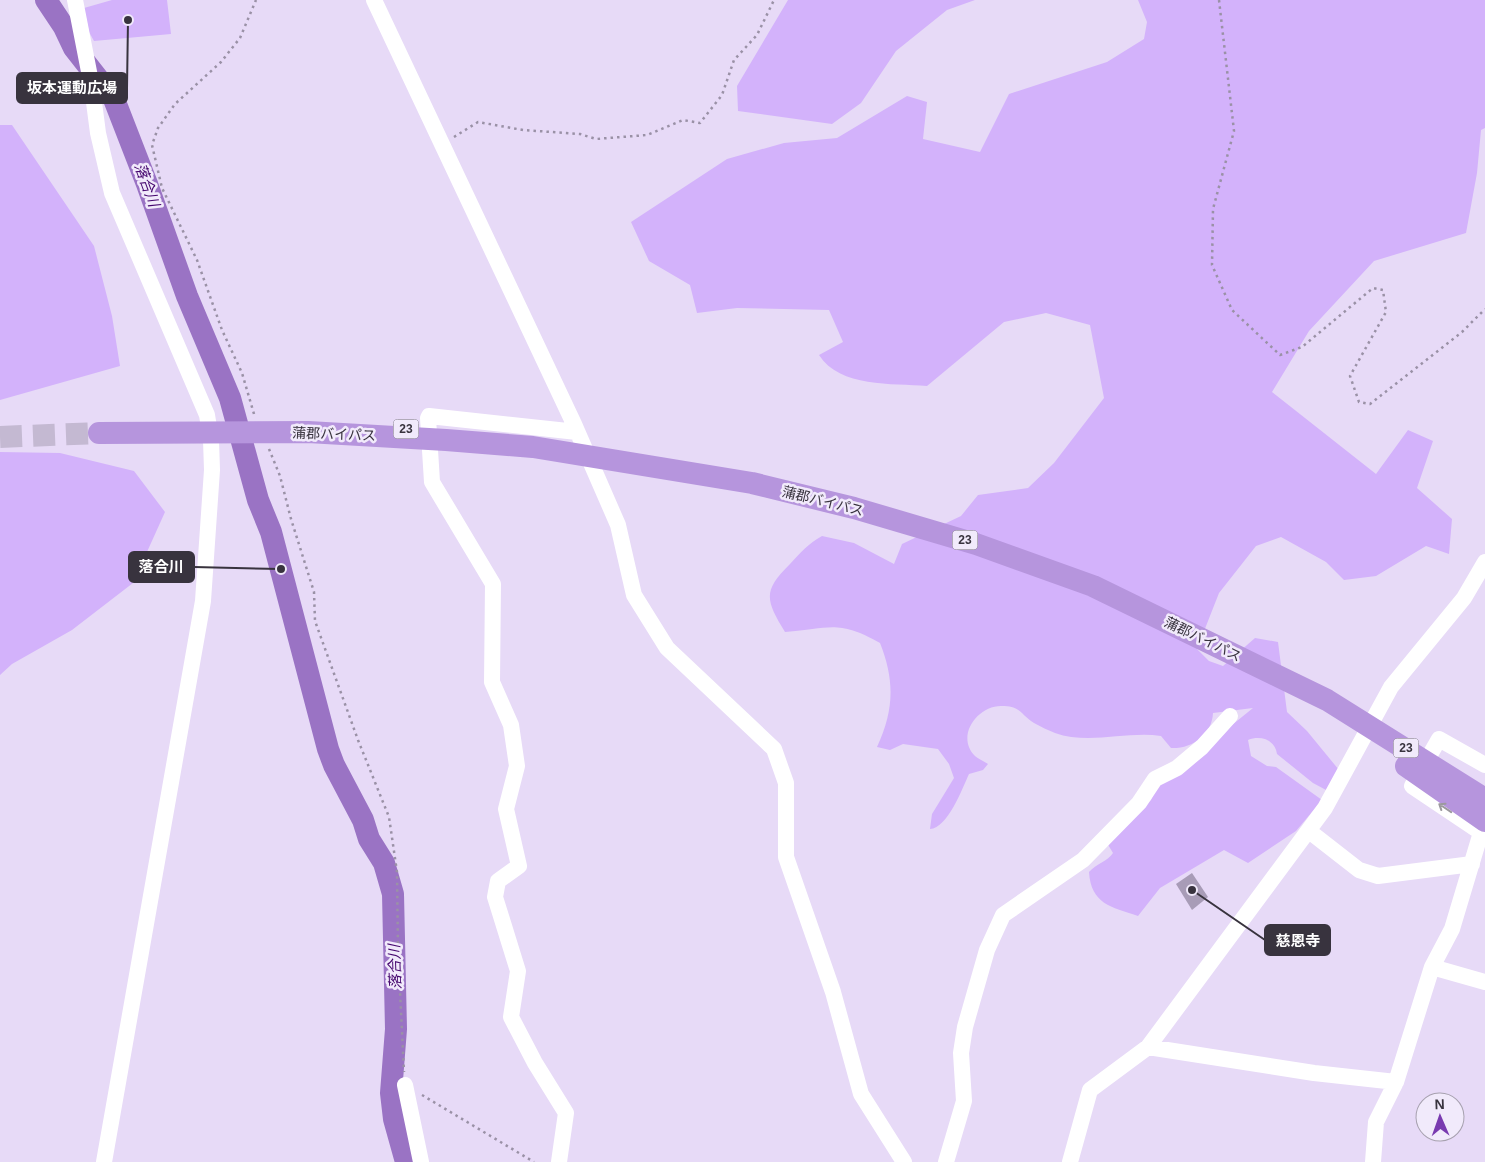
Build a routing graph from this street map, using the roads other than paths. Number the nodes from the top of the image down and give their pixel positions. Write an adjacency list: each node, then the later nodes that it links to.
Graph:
1 (75, 0): 21 (street)
2 (374, 0): 4 (street)
3 (99, 428): 5 (highway, 蒲郡バイパス / 23)
4 (577, 432): 23 (street); 24 (street)
5 (653, 463): 7 (highway, 蒲郡バイパス / 23); 7 (highway, 蒲郡バイパス / 23)
6 (1485, 562): 14 (street)
7 (1330, 699): 10 (highway); 11 (highway, 蒲郡バイパス / 23); 12 (highway, 蒲郡バイパス / 23); 13 (highway)
8 (1230, 716): 25 (street)
9 (1485, 766): 13 (street, one-way to 9)
10 (1485, 780)
11 (1485, 789)
12 (1485, 799)
13 (1484, 827): 15 (street)
14 (1308, 831): 15 (street); 18 (street)
15 (1472, 864): 16 (street)
16 (1432, 967): 17 (street); 19 (street)
17 (1485, 982)
18 (1148, 1047): 19 (street); 26 (street)
19 (1396, 1082): 27 (street)
20 (405, 1085): 22 (street)
21 (104, 1162)
22 (421, 1162)
23 (558, 1162)
24 (904, 1162)
25 (946, 1162)
26 (1070, 1162)
27 (1373, 1162)

